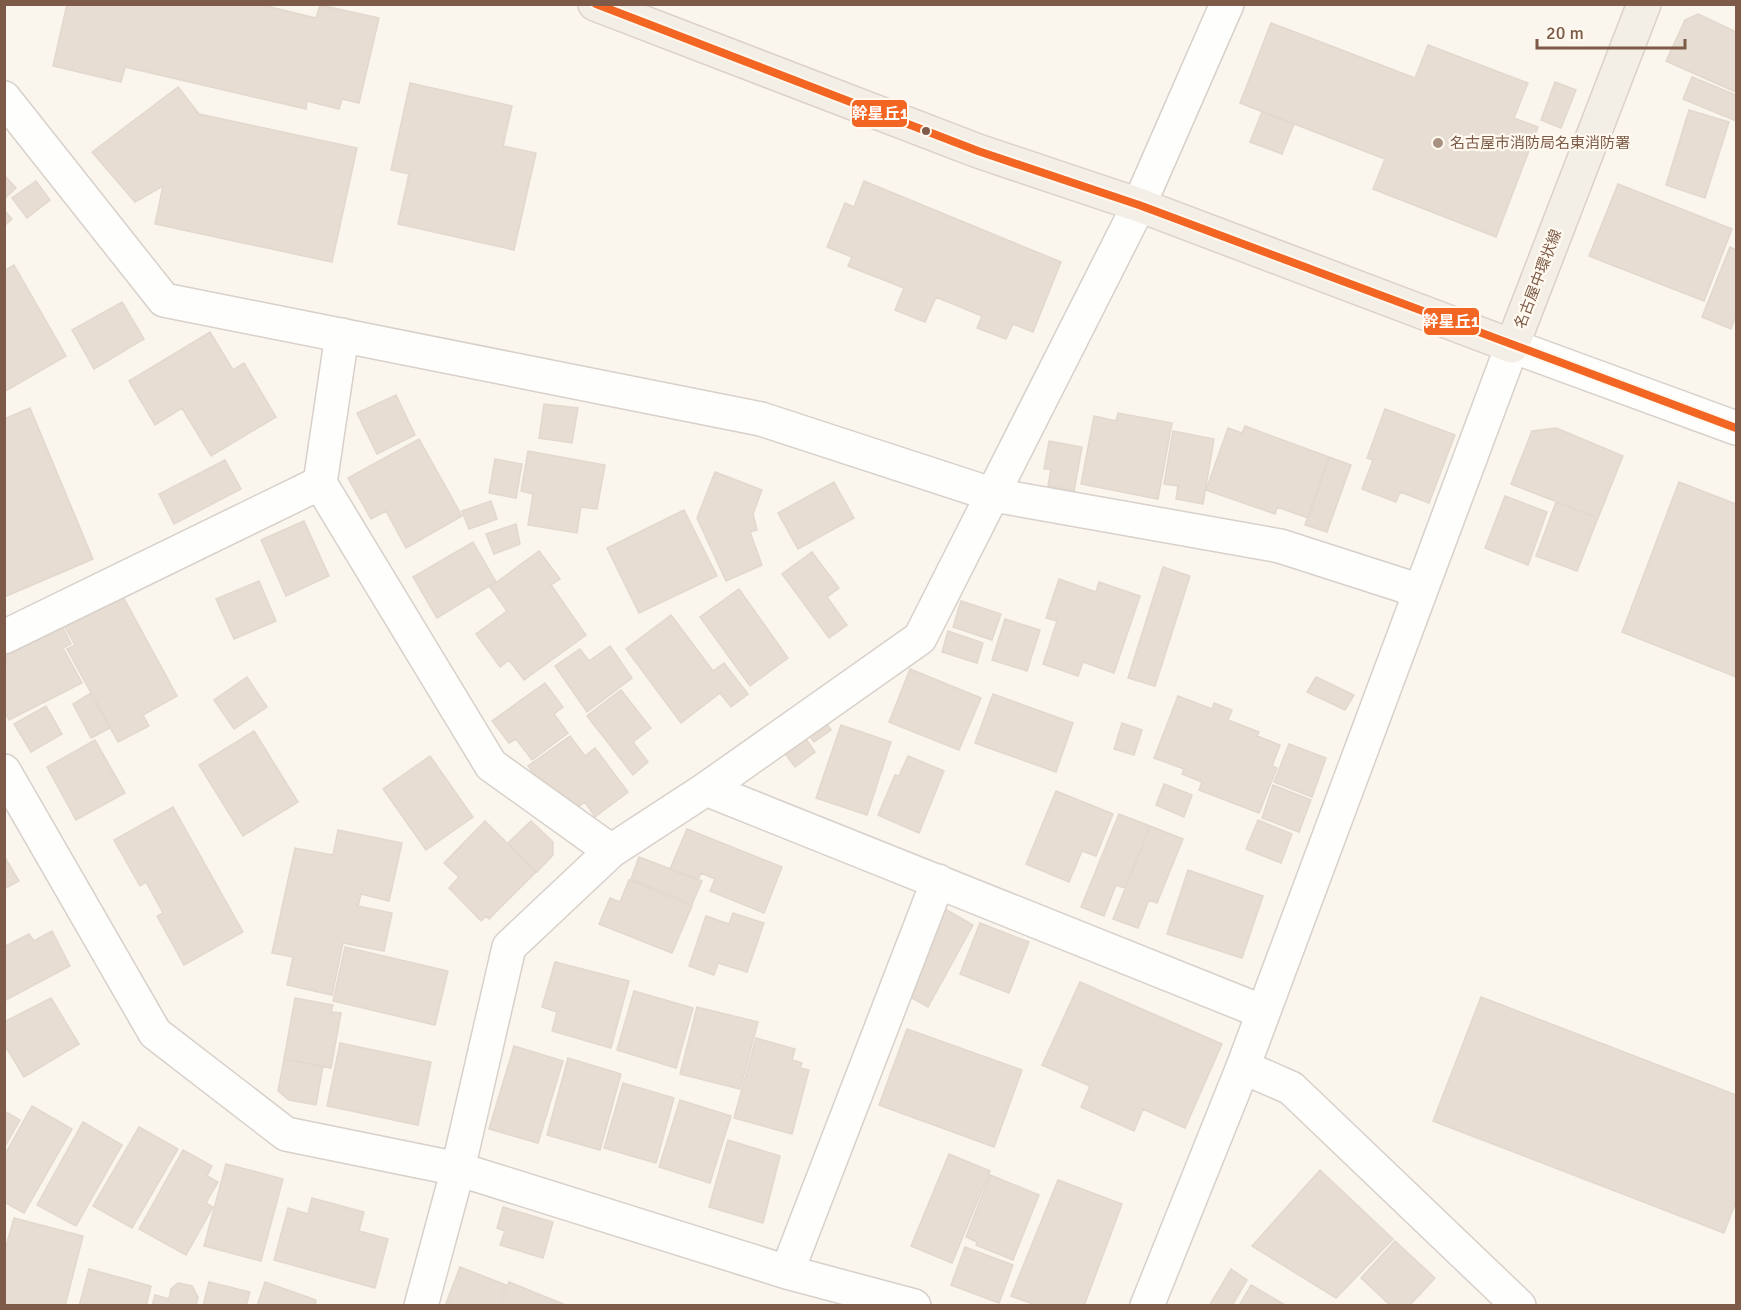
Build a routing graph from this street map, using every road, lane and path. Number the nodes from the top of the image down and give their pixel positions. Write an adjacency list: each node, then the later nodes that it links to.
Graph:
1 (595, 4): 5 (main road, 名古屋中環状線)
2 (1227, 4): 5 (street)
3 (1644, 4): 7 (main road, 名古屋中環状線)
4 (4, 98): 6 (street)
5 (1139, 206): 7 (main road, 名古屋中環状線); 10 (street)
6 (342, 335): 9 (street); 10 (street)
7 (1512, 346): 8 (street); 11 (street)
8 (1737, 428)
9 (320, 483): 12 (street); 15 (street)
10 (994, 495): 11 (street); 14 (street)
11 (1420, 591): 17 (street)
12 (4, 637)
13 (4, 771): 19 (street)
14 (706, 789): 15 (street); 16 (street)
15 (611, 852): 19 (street)
16 (938, 881): 17 (street); 20 (street)
17 (1263, 1012): 18 (street)
18 (1243, 1067): 23 (street); 24 (street)
19 (458, 1169): 20 (street); 21 (street)
20 (787, 1272): 22 (street)
21 (421, 1305)
22 (914, 1305)
23 (1147, 1305)
24 (1519, 1305)

